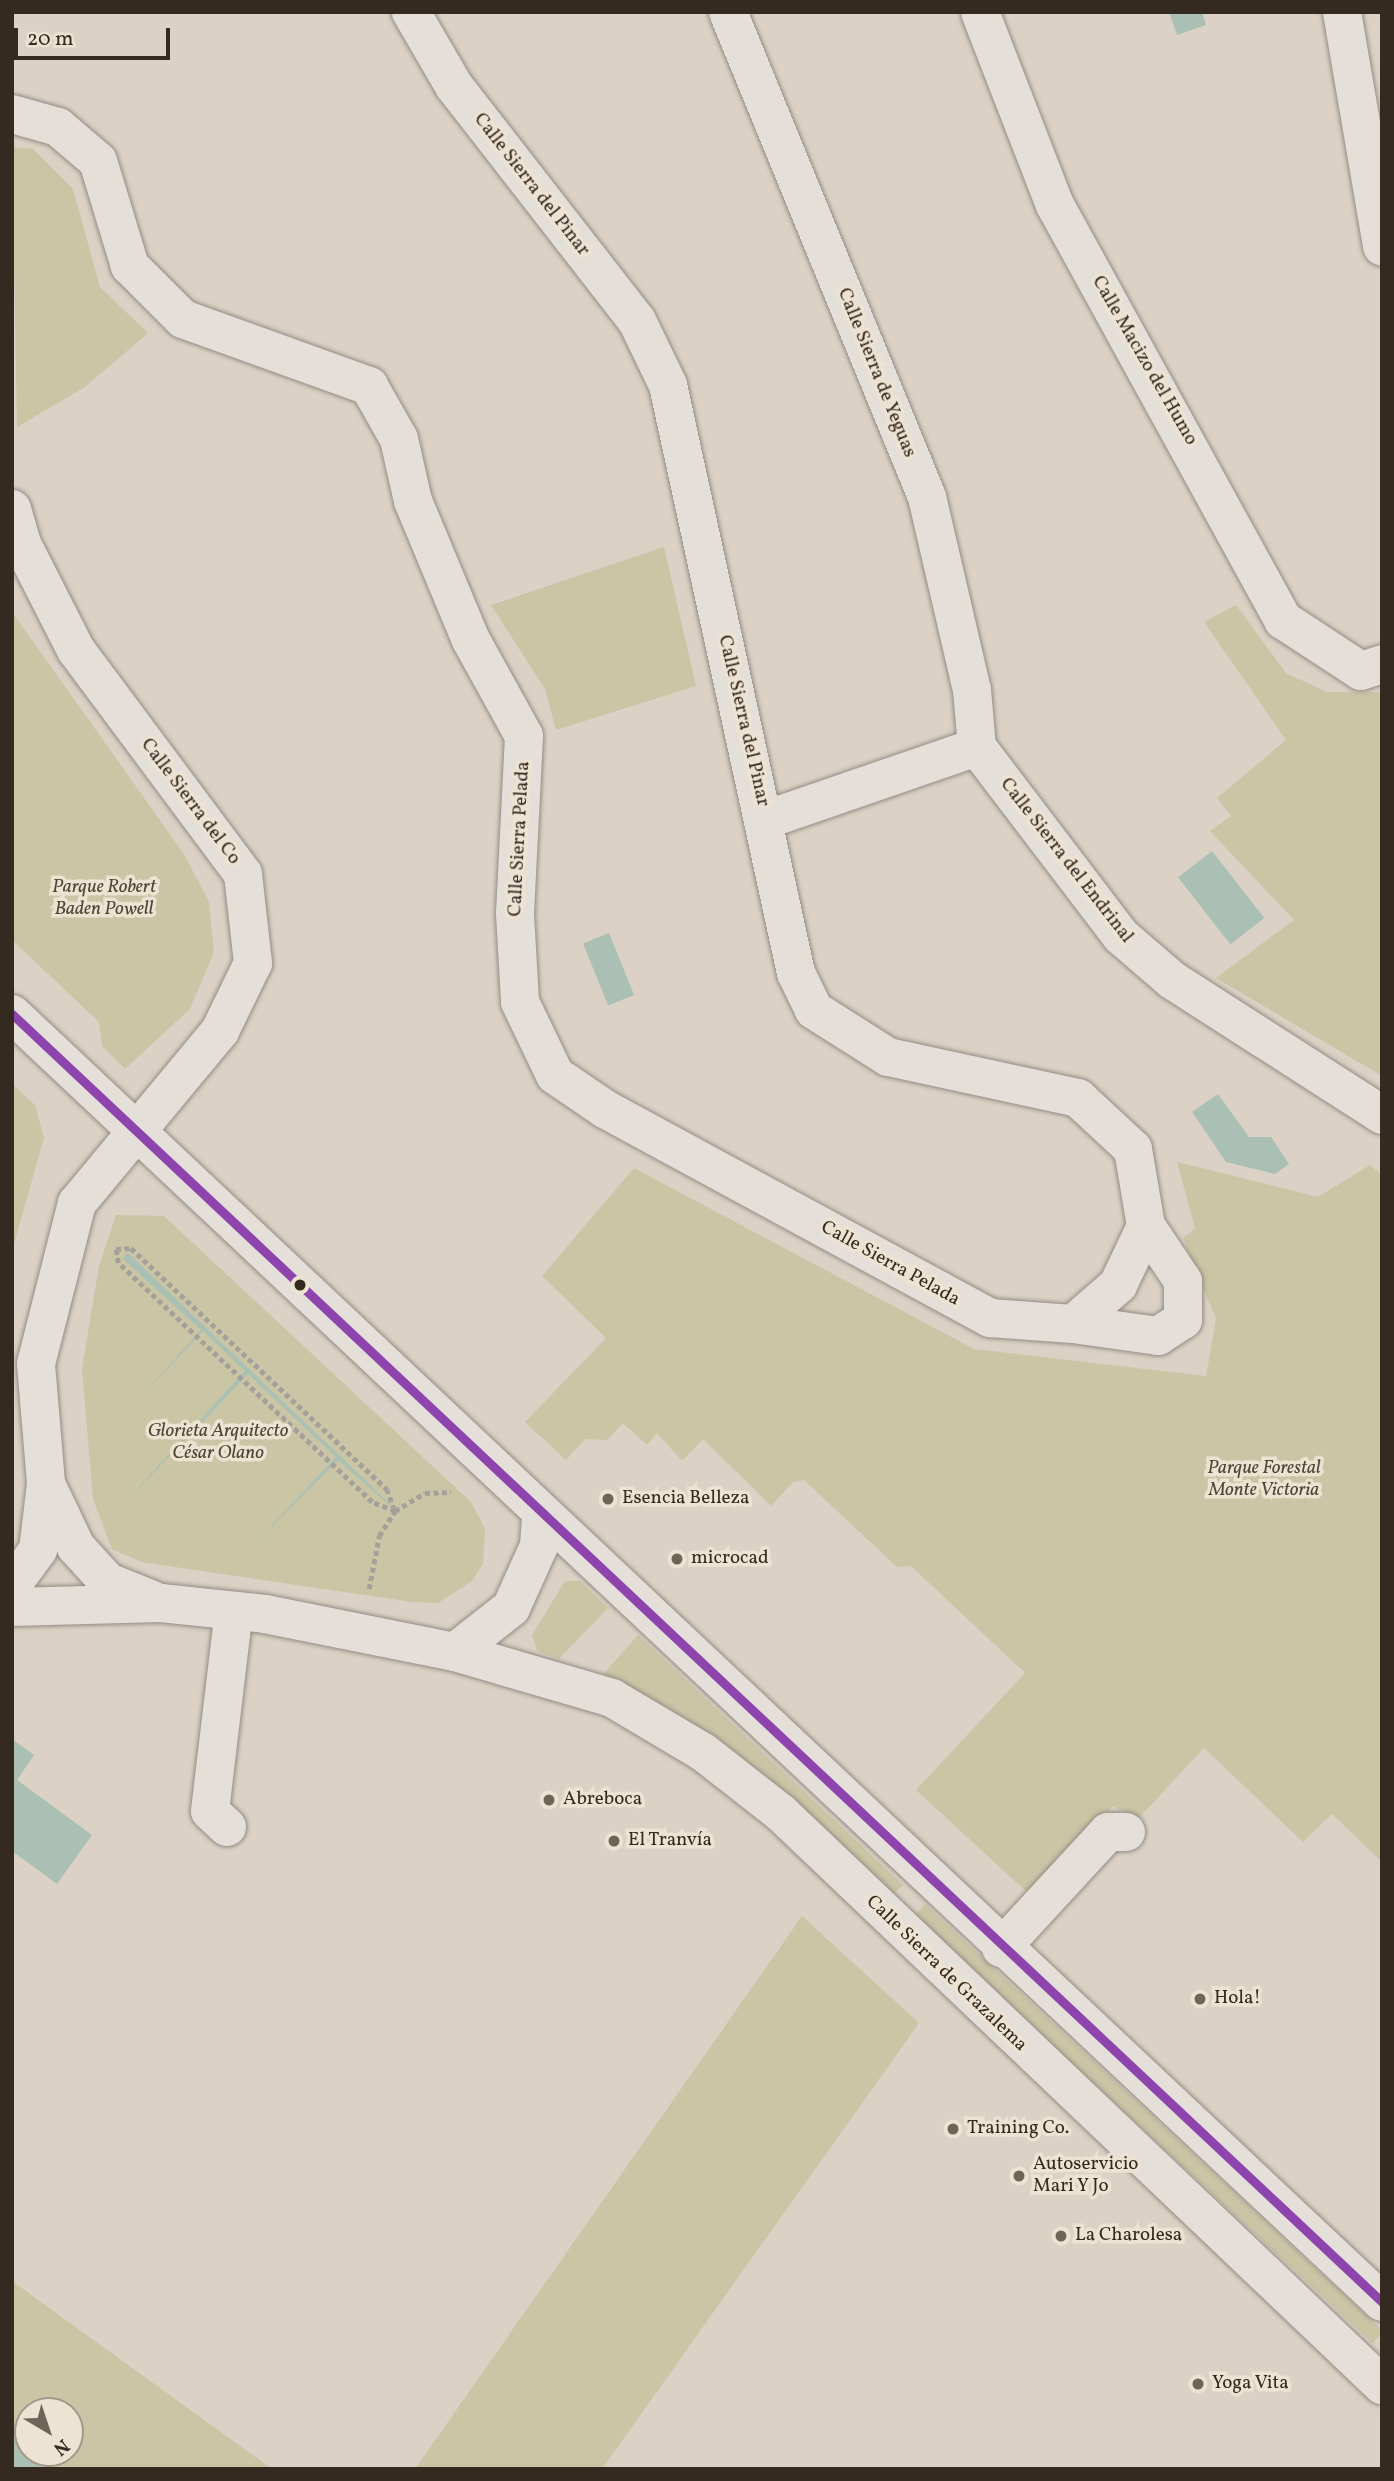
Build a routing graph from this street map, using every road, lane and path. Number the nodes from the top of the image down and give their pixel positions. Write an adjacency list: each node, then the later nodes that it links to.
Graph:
1 (411, 12): 11 (street, Calle Sierra del Pinar)
2 (728, 12): 10 (street, Calle Sierra de Yeguas)
3 (981, 12): 9 (street, Calle Macizo del Humo)
4 (1342, 12): 5 (street)
5 (1367, 84): 7 (street)
6 (12, 114): 16 (street, Calle Sierra Pelada)
7 (1382, 247)
8 (12, 509): 14 (street, Calle Sierra del Co)
9 (1371, 667)
10 (977, 747): 11 (street); 13 (street, Calle Sierra del Endrinal)
11 (765, 820): 15 (street, Calle Sierra del Pinar)
12 (12, 1014): 14 (street)
13 (1382, 1115)
14 (134, 1128): 17 (street); 18 (street, Calle Sierra del Co)
15 (1146, 1226): 16 (street); 16 (street, Calle Sierra Pelada)
16 (1073, 1324)
17 (490, 1469): 19 (path); 20 (street)
18 (46, 1484): 21 (street, Calle Sierra del Co); 22 (street, Calle Sierra del Co)
19 (395, 1511): 19 (path); 25 (path)
20 (541, 1515): 26 (street); 29 (street)
21 (12, 1585)
22 (161, 1603): 23 (street); 24 (street, Calle Sierra de Grazalema)
23 (12, 1607)
24 (234, 1611): 25 (street, Calle Sierra de Grazalema); 27 (street)
25 (365, 1630): 26 (street, Calle Sierra de Grazalema)
26 (455, 1652): 31 (street, Calle Sierra de Grazalema)
27 (228, 1827)
28 (1126, 1832): 29 (street)
29 (1001, 1948): 30 (street)
30 (1382, 2302)
31 (1382, 2385)

